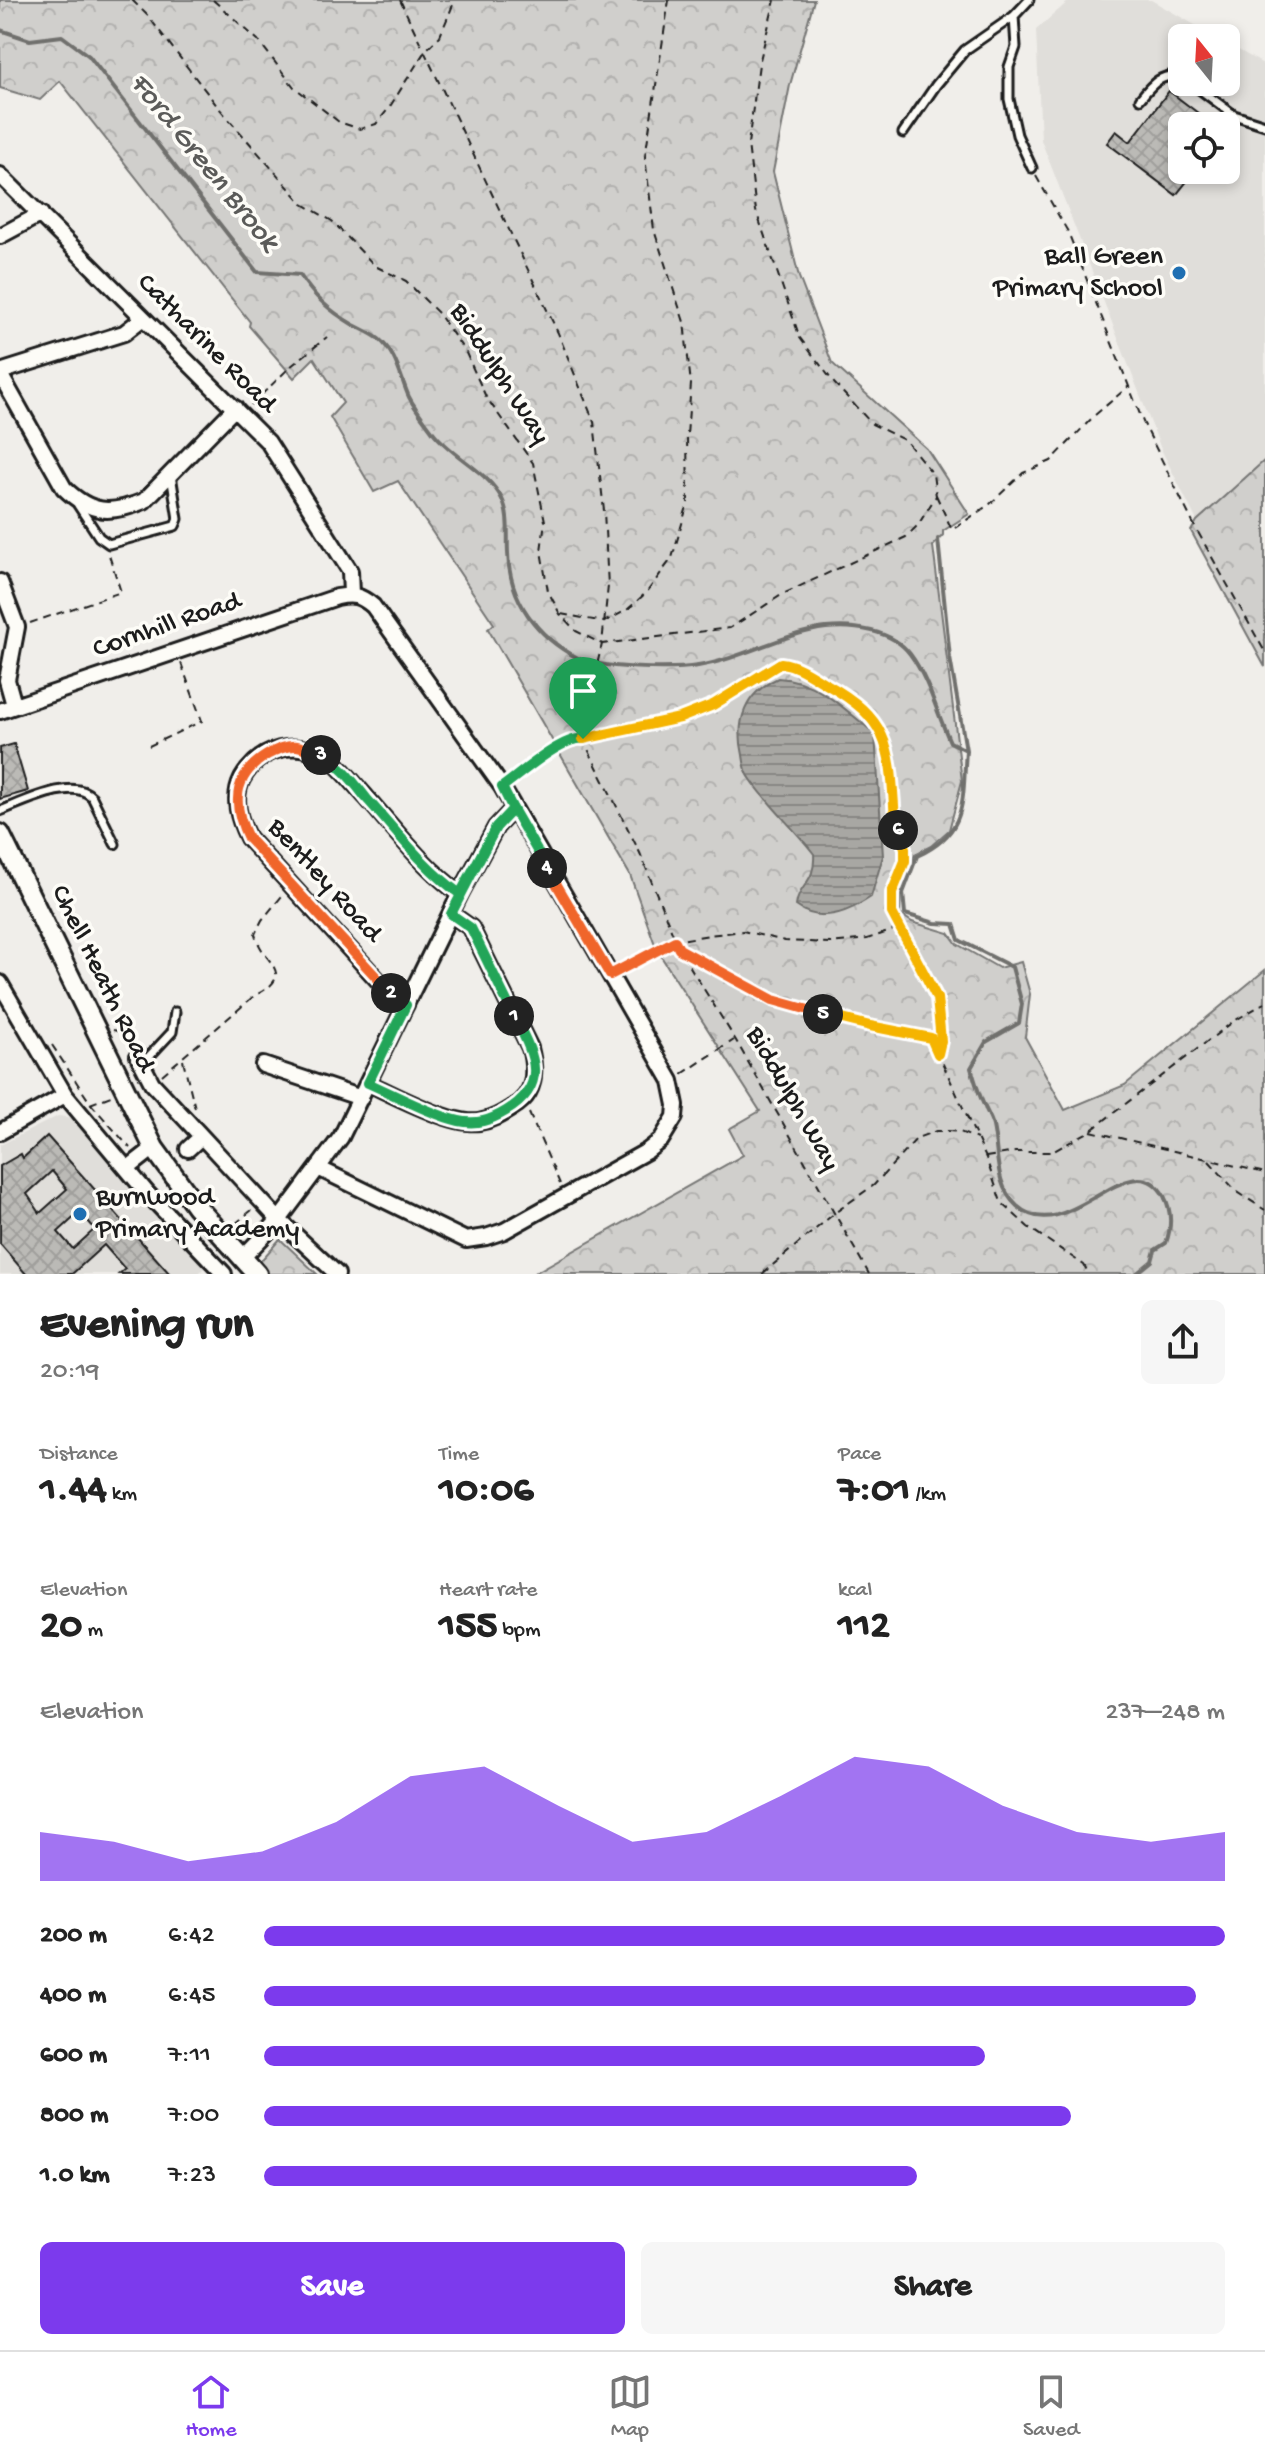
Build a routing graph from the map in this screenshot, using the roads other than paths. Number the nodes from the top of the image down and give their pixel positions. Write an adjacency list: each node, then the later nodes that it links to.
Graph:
1 (1029, 0): 2 (lane)
2 (1014, 16): 7 (lane); 8 (lane)
3 (1168, 75): 5 (lane)
4 (1209, 96): 6 (lane)
5 (1140, 99)
6 (1265, 125)
7 (903, 133)
8 (1032, 168)
9 (0, 175): 10 (street, Catharine Road)
10 (41, 214): 11 (street); 12 (street, Catharine Road)
11 (0, 236)
12 (143, 318): 13 (street); 14 (street, Catharine Road)
13 (0, 373): 16 (street)
14 (238, 411): 15 (street); 18 (street, Catharine Road)
15 (171, 475): 16 (street); 16 (lane)
16 (73, 497)
17 (0, 582): 19 (street)
18 (351, 594): 19 (street, Cornhill Road); 20 (street)
19 (7, 708)
20 (513, 809): 24 (street); 38 (street)
21 (0, 811): 23 (lane)
22 (0, 834): 37 (street, Chell Heath Road)
23 (115, 844)
24 (460, 894): 25 (street); 27 (street, Bentley Road)
25 (451, 914): 27 (street); 31 (street)
26 (0, 983): 32 (street)
27 (406, 1005): 31 (street)
28 (175, 1012): 29 (lane)
29 (140, 1060): 35 (street, Chell Heath Road)
30 (263, 1065): 33 (street)
31 (368, 1083): 33 (street)
32 (65, 1095): 34 (street); 39 (street)
33 (361, 1098): 38 (street)
34 (0, 1132)
35 (201, 1137): 36 (street); 40 (street, Chell Heath Road)
36 (188, 1149)
37 (147, 1154): 39 (street); 41 (street, Chell Heath Road)
38 (318, 1168): 40 (street)
39 (127, 1169): 42 (street)
40 (279, 1220): 41 (street); 44 (street, Chell Heath Road)
41 (242, 1258): 43 (street, Chell Heath Road)
42 (224, 1274)
43 (257, 1274)
44 (337, 1274)

